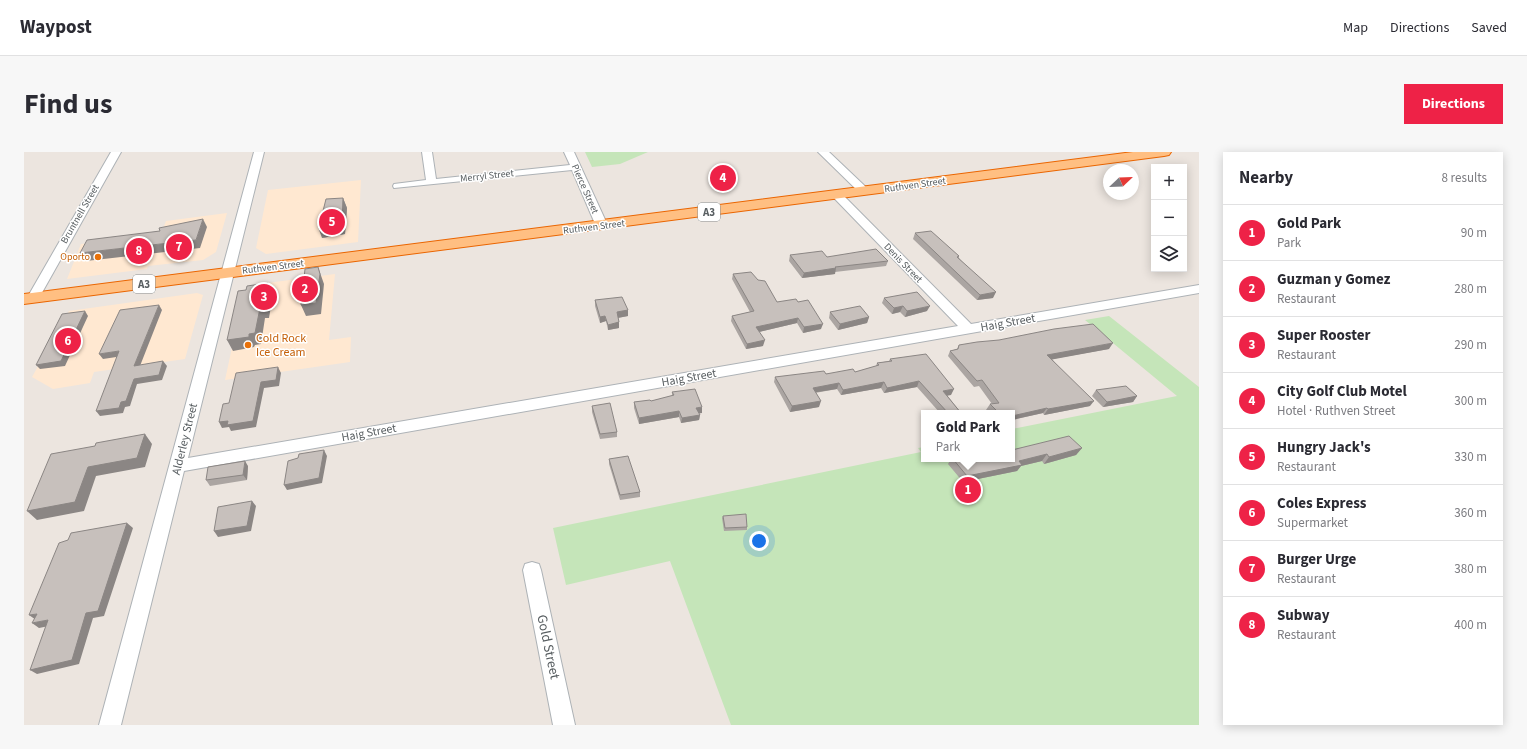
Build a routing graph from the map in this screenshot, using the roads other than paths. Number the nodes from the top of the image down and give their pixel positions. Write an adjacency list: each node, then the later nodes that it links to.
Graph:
1 (116, 152): 15 (street, Bruntnell Street)
2 (259, 152): 13 (street, Alderley Street)
3 (427, 152): 8 (street)
4 (569, 152): 7 (street, Pierce Street)
5 (823, 152): 10 (street)
6 (1164, 152): 10 (highway, Ruthven Street / A3)
7 (575, 167): 8 (street, Merryl Street); 12 (street, Pierce Street)
8 (431, 182): 9 (street, Merryl Street)
9 (398, 186)
10 (865, 192): 11 (highway, Ruthven Street / A3)
11 (837, 195): 12 (highway, Ruthven Street / A3); 16 (street, Denis Street)
12 (602, 226): 13 (highway, Ruthven Street / A3)
13 (228, 273): 15 (highway, Ruthven Street / A3); 17 (street, Alderley Street)
14 (1199, 289): 16 (street, Haig Street)
15 (28, 299)
16 (968, 330): 17 (street, Haig Street)
17 (178, 466): 19 (street, Alderley Street)
18 (532, 570): 20 (street, Gold Street)
19 (110, 725)
20 (564, 725)

